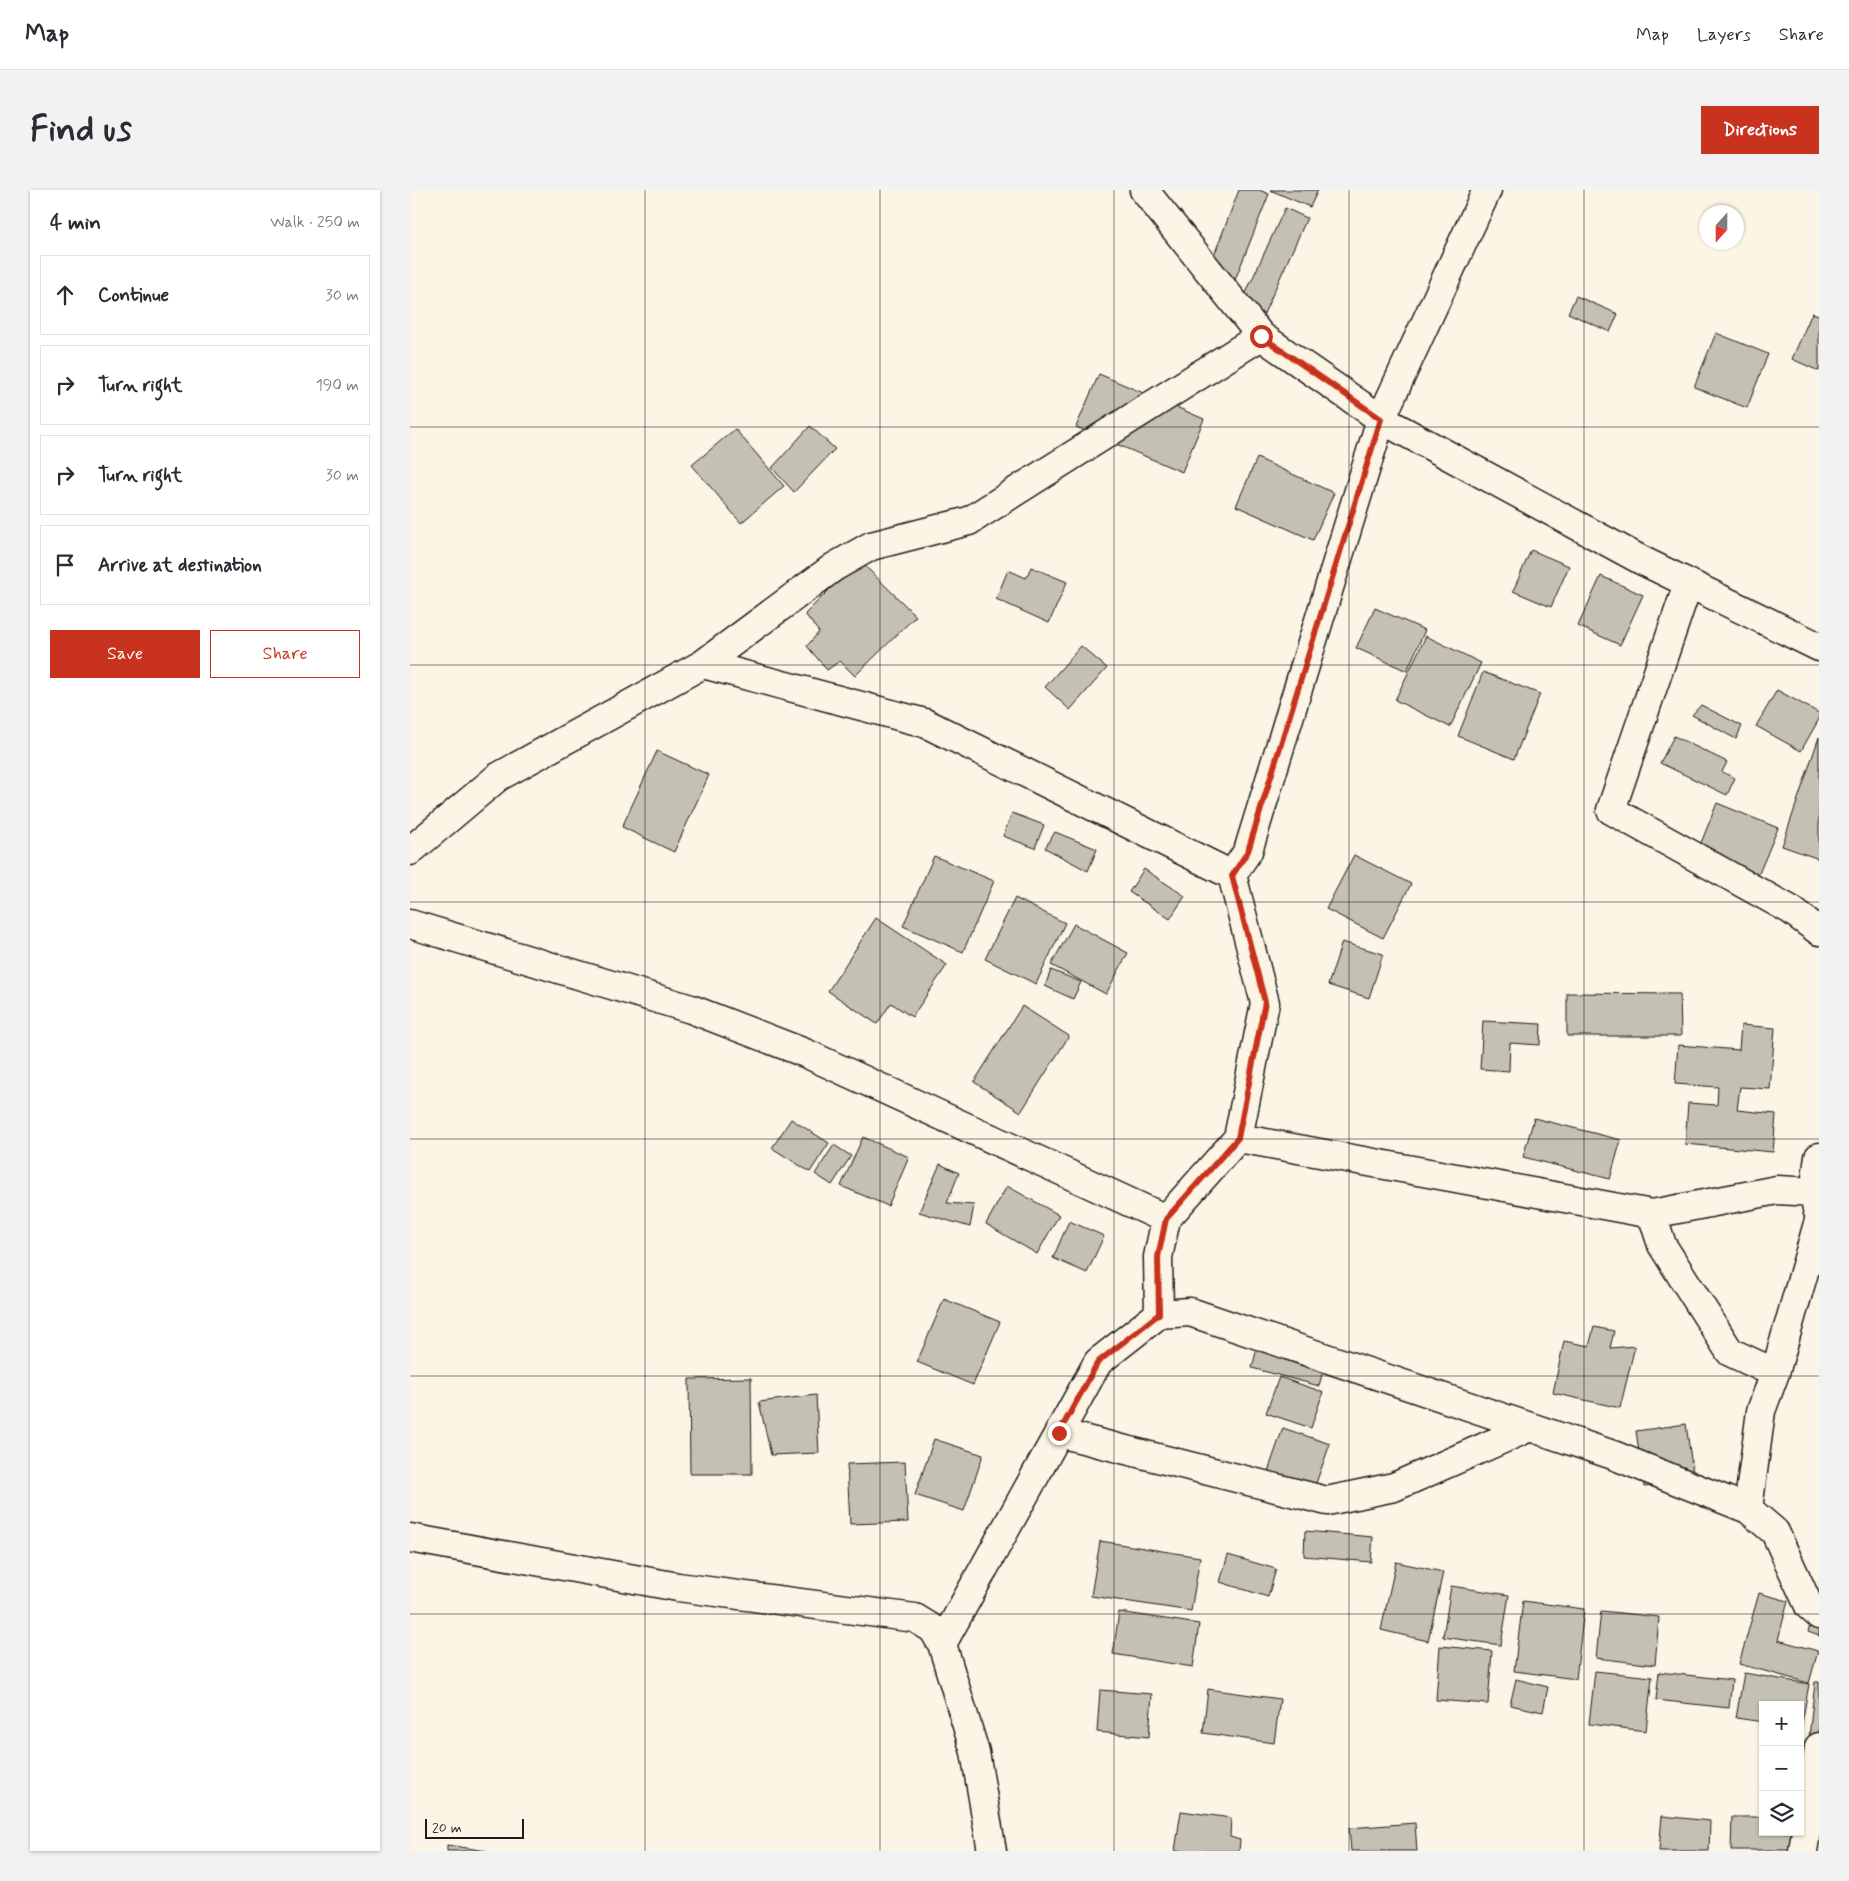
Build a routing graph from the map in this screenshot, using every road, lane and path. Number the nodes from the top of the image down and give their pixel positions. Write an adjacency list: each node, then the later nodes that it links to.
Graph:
1 (1144, 190): 3 (street)
2 (1487, 190): 4 (street)
3 (1261, 336): 4 (street); 7 (street)
4 (1381, 419): 5 (street); 9 (street)
5 (1688, 584): 6 (street); 11 (street)
6 (1819, 647)
7 (703, 664): 8 (street); 9 (street)
8 (410, 851)
9 (1232, 876): 12 (street)
10 (410, 924): 16 (street)
11 (1819, 931)
12 (1238, 1138): 15 (street); 16 (street)
13 (1819, 1157): 14 (street)
14 (1817, 1210): 15 (street); 18 (street)
15 (1652, 1214): 18 (street)
16 (1166, 1219): 17 (street)
17 (1159, 1314): 19 (street); 20 (street)
18 (1775, 1373): 21 (street)
19 (1530, 1428): 20 (street); 21 (street)
20 (1059, 1433): 24 (street)
21 (1748, 1509): 23 (street)
22 (410, 1538): 24 (street)
23 (1819, 1615)
24 (942, 1644): 26 (street)
25 (1819, 1748): 27 (street)
26 (992, 1851)
27 (1804, 1851)

